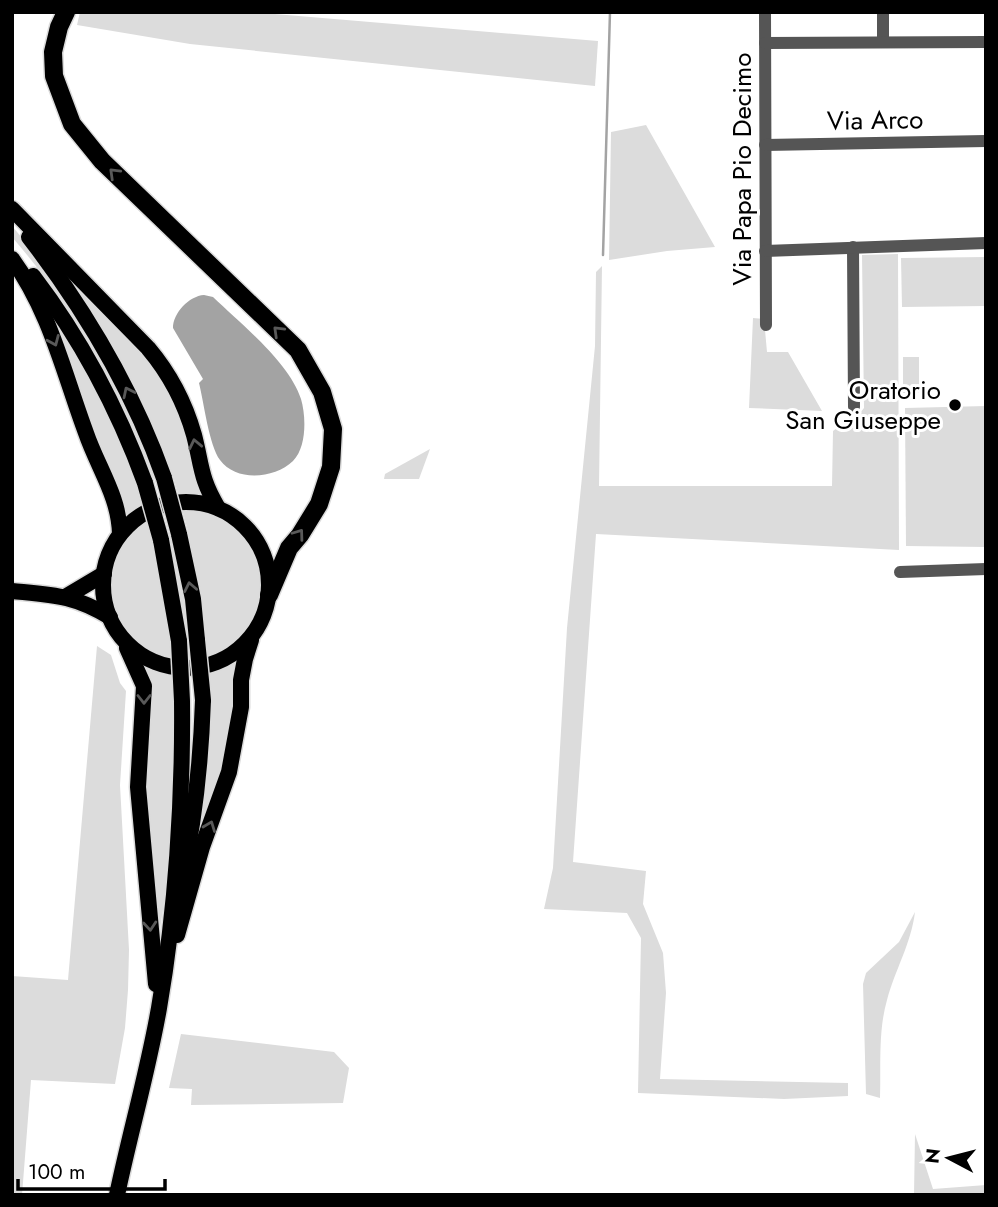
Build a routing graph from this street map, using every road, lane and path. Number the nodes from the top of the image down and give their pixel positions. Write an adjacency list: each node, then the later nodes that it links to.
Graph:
1 (66, 12): 24 (highway, one-way to 1)
2 (765, 12): 6 (street, Via Papa Pio Decimo)
3 (883, 12): 4 (street)
4 (883, 42): 5 (street); 6 (street)
5 (986, 42)
6 (765, 43): 8 (street, Via Papa Pio Decimo)
7 (986, 141): 8 (street, Via Arco)
8 (765, 145): 14 (street, Via Papa Pio Decimo)
9 (12, 209): 18 (main road, one-way to 9)
10 (12, 216): 29 (main road, one-way to 10, bridge)
11 (986, 243): 12 (street)
12 (853, 247): 14 (street); 17 (street)
13 (12, 250): 29 (main road, bridge)
14 (765, 251): 16 (street, Via Papa Pio Decimo)
15 (12, 259): 19 (main road, one-way to 19)
16 (766, 325)
17 (854, 407)
18 (218, 508): 19 (main road); 24 (main road)
19 (120, 534): 22 (main road)
20 (986, 569): 21 (street)
21 (901, 572)
22 (104, 574): 25 (main road); 26 (main road)
23 (12, 591): 25 (main road)
24 (269, 595): 27 (main road)
25 (67, 596): 26 (main road)
26 (110, 617): 28 (main road)
27 (253, 635): 28 (main road); 30 (main road, one-way to 27)
28 (121, 636): 30 (main road, one-way to 30)
29 (169, 935): 30 (main road)
30 (159, 1009): 31 (main road)
31 (117, 1195)

